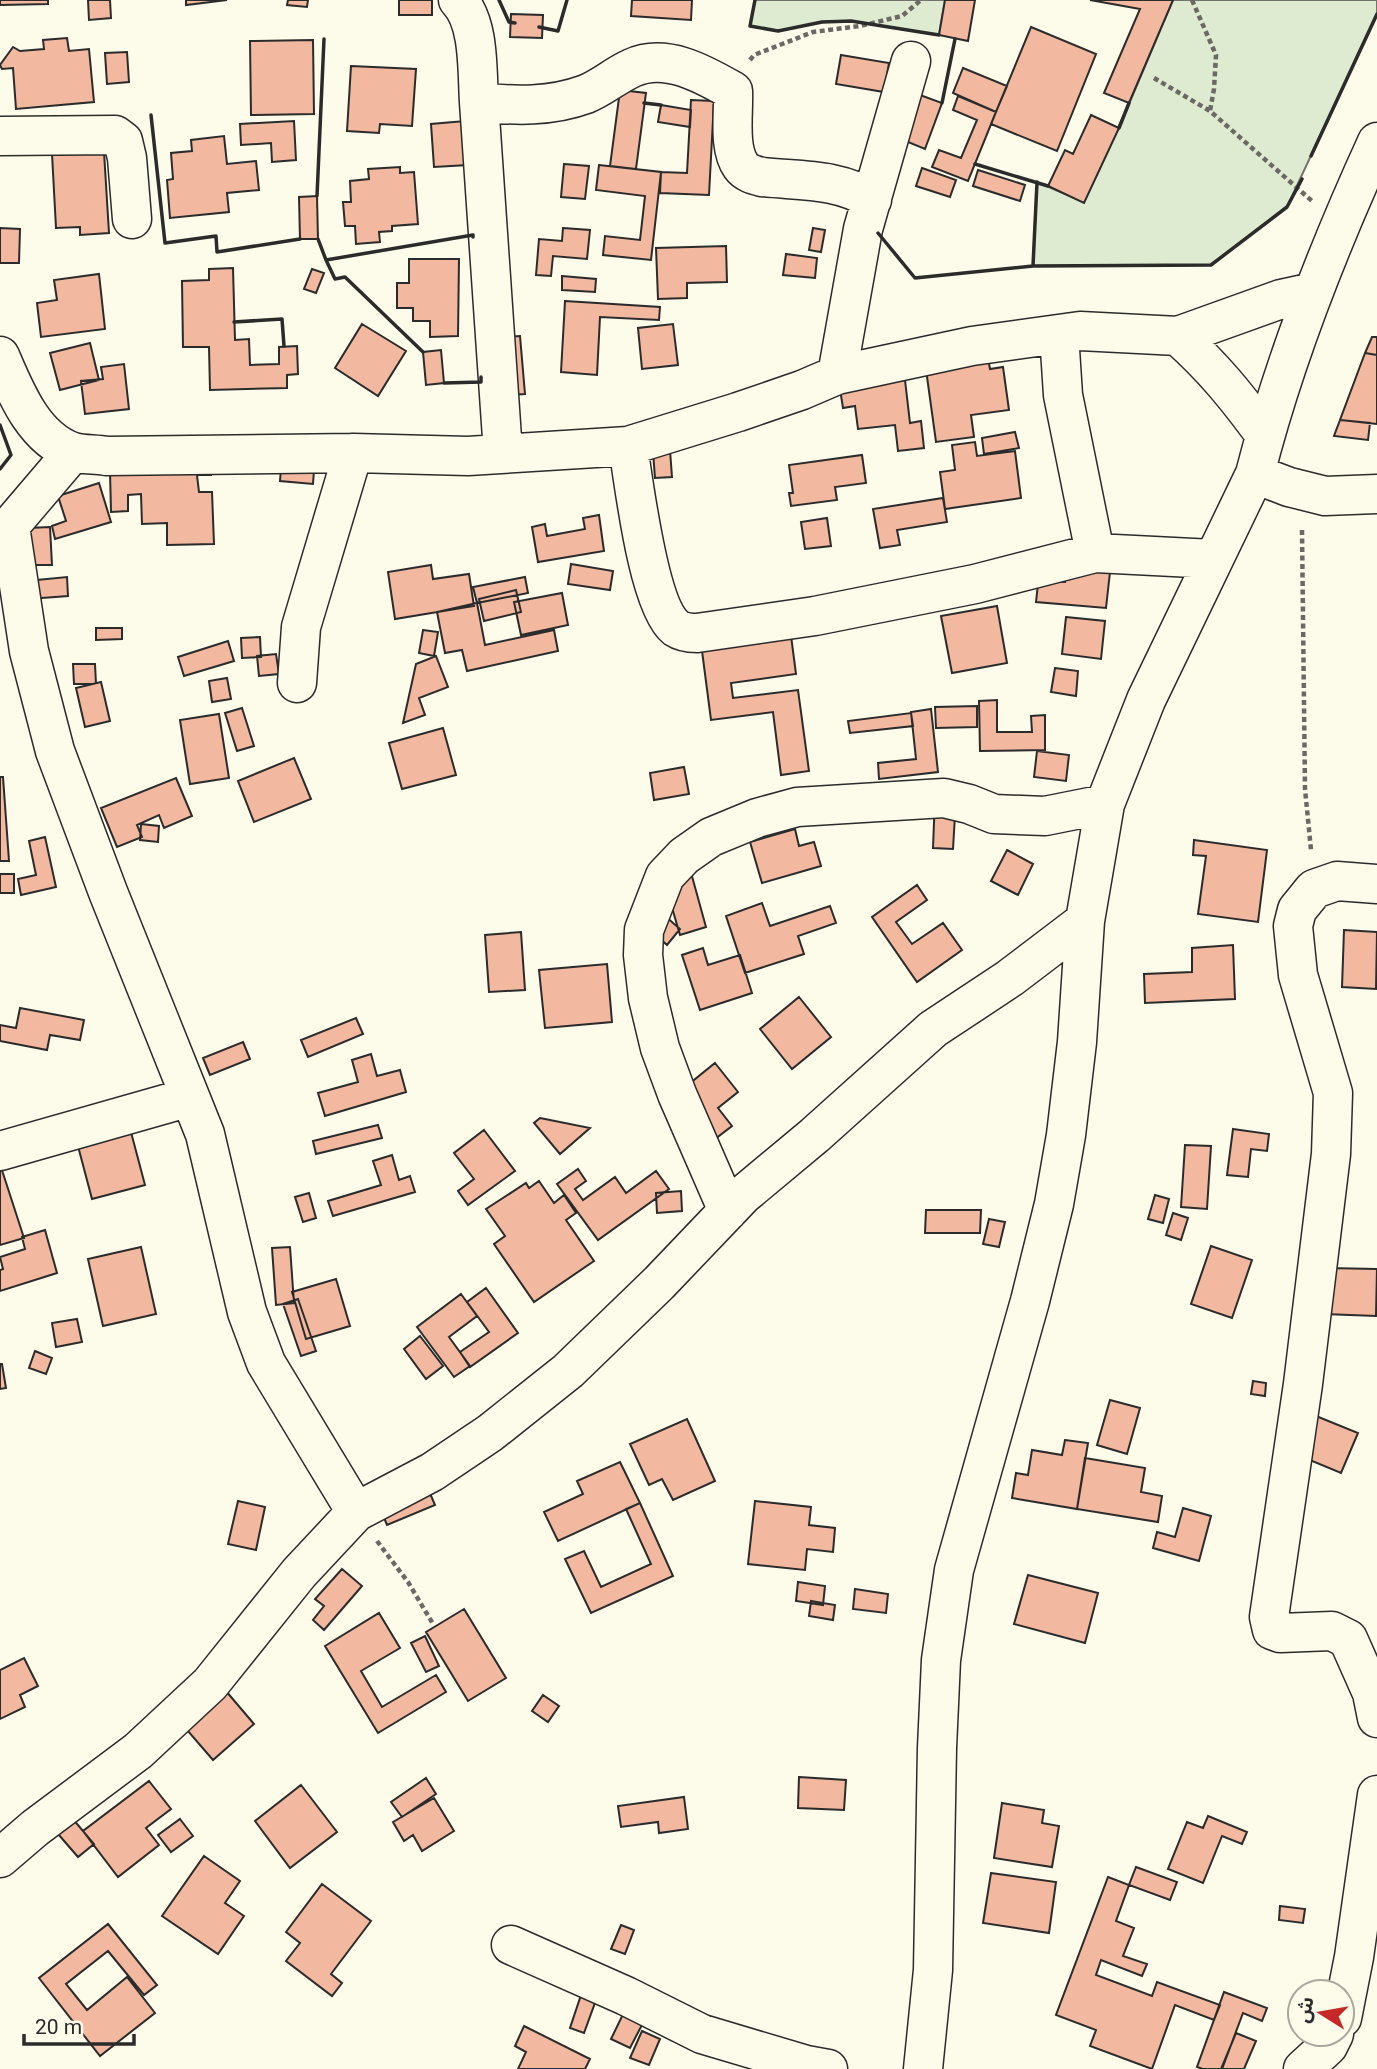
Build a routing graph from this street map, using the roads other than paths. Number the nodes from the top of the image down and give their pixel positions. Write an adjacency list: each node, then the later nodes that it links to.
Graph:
1 (458, 0): 3 (street)
2 (911, 61): 6 (street)
3 (480, 102): 6 (street); 17 (street)
4 (0, 136): 7 (street)
5 (1377, 142): 8 (street)
6 (872, 200): 12 (street)
7 (132, 219)
8 (1313, 292): 10 (street); 13 (street)
9 (1059, 334): 10 (street); 12 (street); 21 (street)
10 (1178, 336): 13 (street)
11 (0, 356): 15 (street)
12 (838, 375): 14 (street)
13 (1265, 435): 18 (street)
14 (628, 446): 17 (street); 21 (street)
15 (73, 452): 16 (street); 20 (street)
16 (353, 453): 17 (street); 23 (street)
17 (503, 453)
18 (1255, 474): 19 (street); 22 (street)
19 (1377, 494)
20 (5, 529): 27 (street)
21 (1095, 552): 22 (street)
22 (1213, 559): 24 (street)
23 (297, 683)
24 (1105, 804): 26 (street); 29 (street)
25 (1377, 884): 31 (street)
26 (1086, 921): 29 (street); 38 (street)
27 (190, 1097): 28 (street); 30 (street)
28 (0, 1151)
29 (728, 1211): 30 (street)
30 (356, 1512): 33 (street)
31 (1377, 1718)
32 (1377, 1795): 35 (street)
33 (0, 1858)
34 (511, 1945): 37 (street)
35 (1350, 1978)
36 (1326, 2048): 39 (street)
37 (828, 2069)
38 (923, 2069)
39 (1303, 2069)

